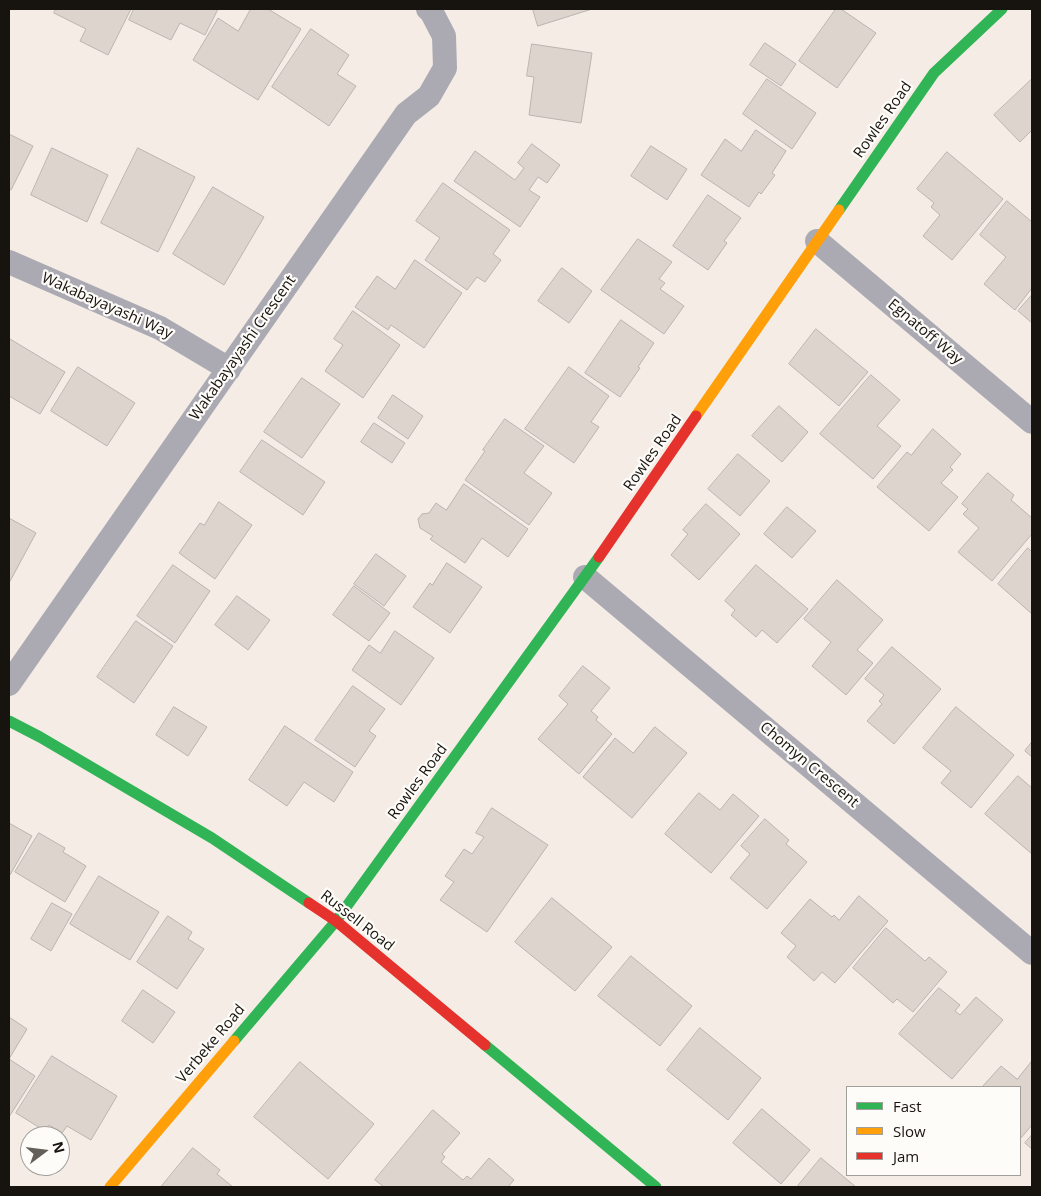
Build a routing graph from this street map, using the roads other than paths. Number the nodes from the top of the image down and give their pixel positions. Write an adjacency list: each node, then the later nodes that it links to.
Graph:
1 (428, 9): 5 (street, Wakabayayashi Crescent)
2 (1002, 9): 3 (street, Rowles Road)
3 (817, 241): 6 (street, Egnatoff Way); 7 (street, Rowles Road)
4 (9, 262): 5 (street, Wakabayayashi Way)
5 (229, 369): 8 (street, Wakabayayashi Crescent)
6 (1032, 422)
7 (585, 577): 10 (street, Rowles Road); 11 (street, Chomyn Crescent)
8 (9, 684)
9 (9, 721): 10 (street, Russell Road)
10 (336, 921): 12 (street, Verbeke Road); 13 (street, Russell Road)
11 (1032, 953)
12 (110, 1187)
13 (656, 1187)

